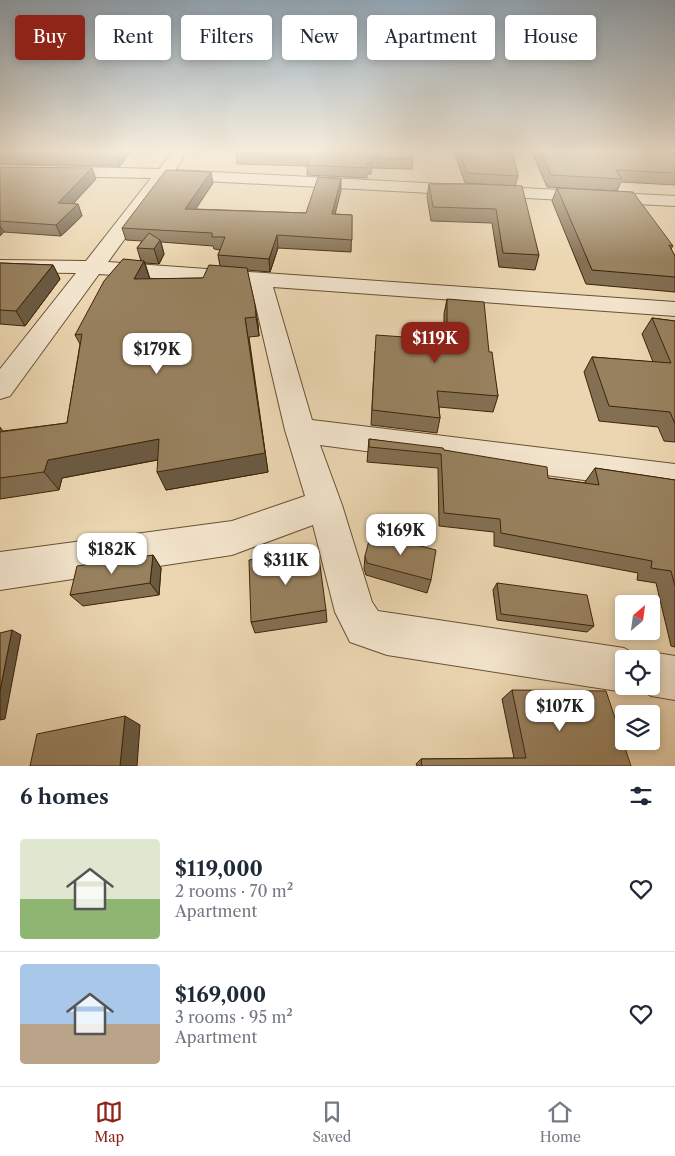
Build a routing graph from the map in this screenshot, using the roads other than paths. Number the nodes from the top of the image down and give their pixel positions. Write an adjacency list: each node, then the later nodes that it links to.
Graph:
1 (154, 188): 5 (street)
2 (424, 188): 3 (street)
3 (675, 201)
4 (0, 266): 5 (street)
5 (93, 267): 6 (street); 8 (street)
6 (260, 279): 7 (street); 9 (street)
7 (675, 309)
8 (0, 389)
9 (300, 430): 10 (street); 11 (street)
10 (675, 478)
11 (325, 505): 12 (street); 13 (street)
12 (0, 570)
13 (615, 669)
14 (660, 676): 15 (street)
15 (675, 678)

